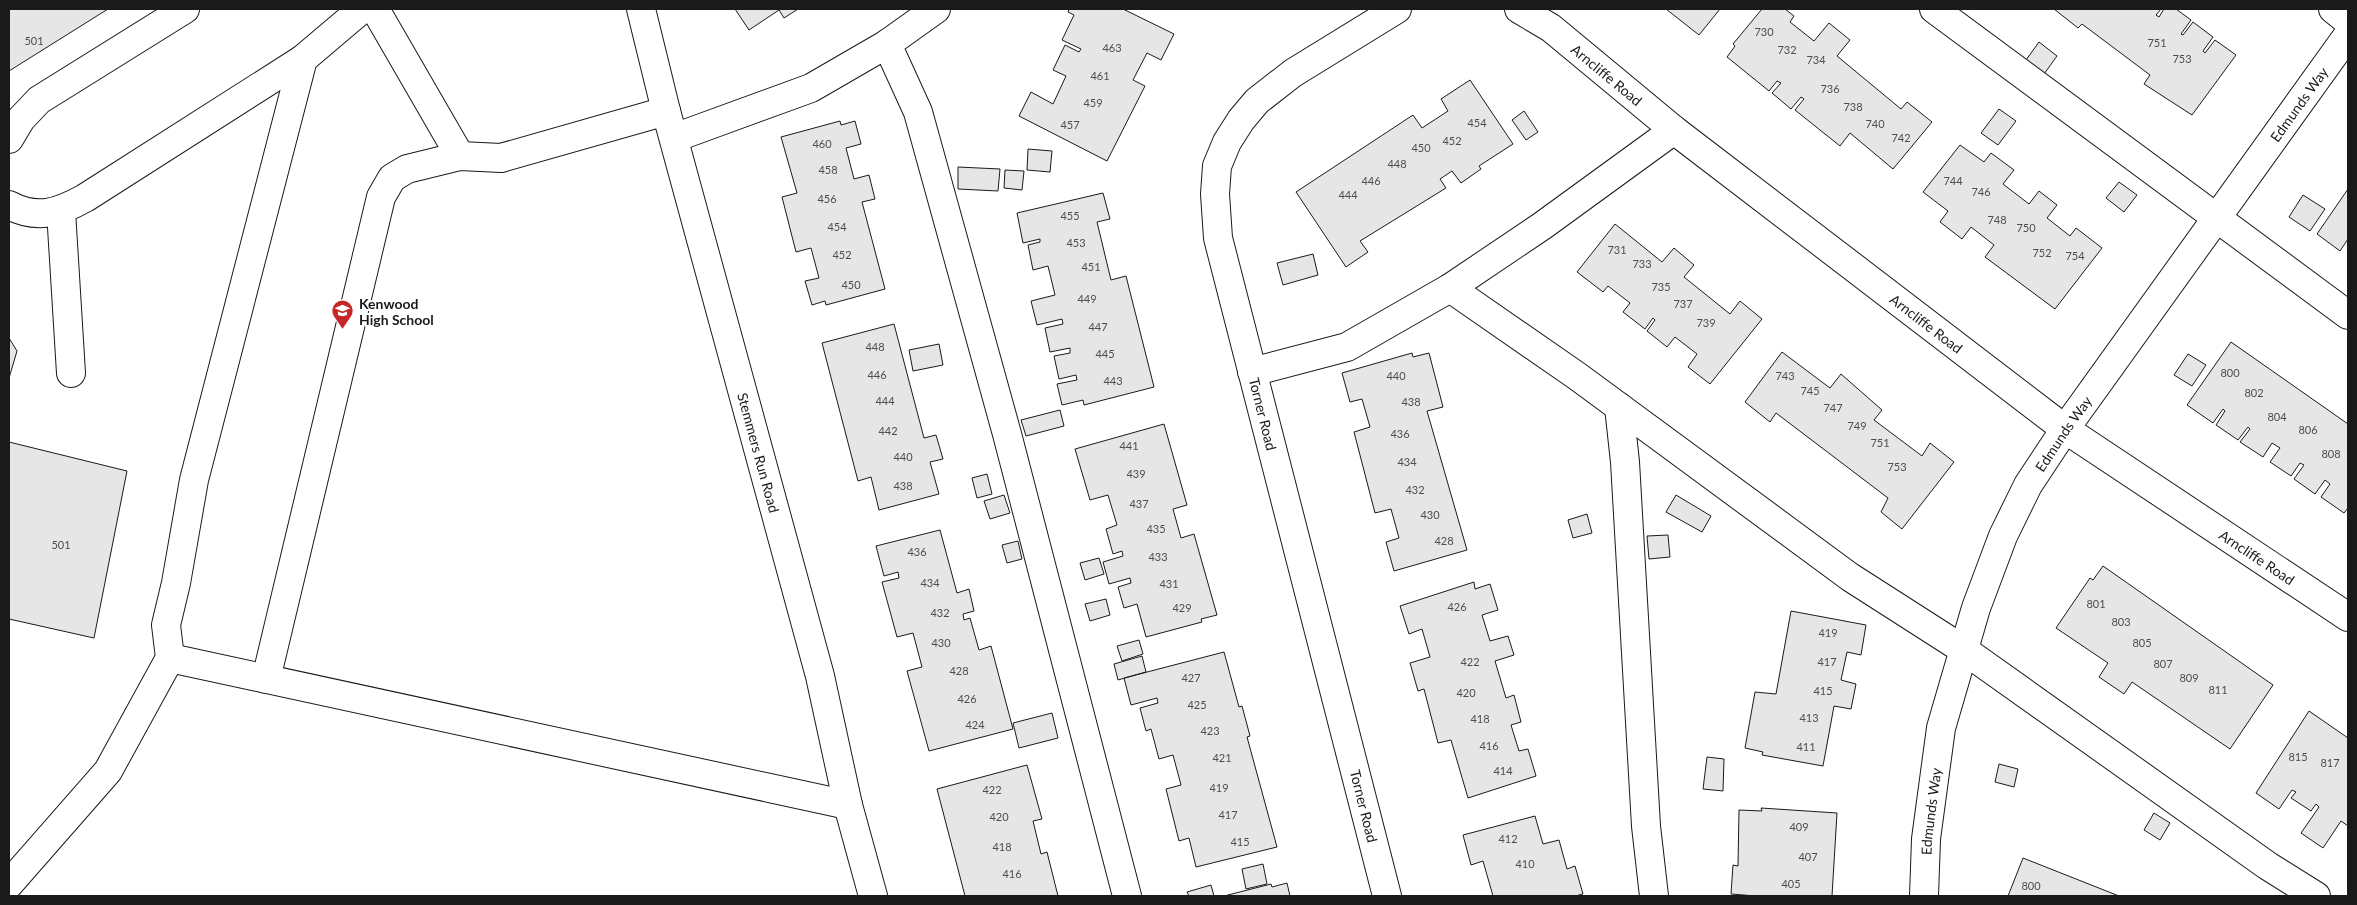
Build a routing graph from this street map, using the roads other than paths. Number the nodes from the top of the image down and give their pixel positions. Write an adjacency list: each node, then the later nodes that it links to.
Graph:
1 (185, 9): 17 (street)
2 (362, 9): 13 (street)
3 (375, 9): 18 (street)
4 (641, 9): 14 (street, Stemmers Run Road)
5 (936, 9): 12 (street)
6 (1397, 9): 24 (street, Torner Road)
7 (1519, 9): 15 (street, Arncliffe Road)
8 (1934, 9): 21 (street)
9 (2333, 9): 10 (street)
10 (2348, 21)
11 (2348, 35): 21 (street, Edmunds Way)
12 (887, 44): 16 (street); 35 (street)
13 (303, 59): 20 (street); 30 (street)
14 (666, 111): 16 (street, Stemmers Run Road); 18 (street)
15 (1674, 130): 22 (street); 27 (street, Arncliffe Road)
16 (674, 138): 32 (street, Stemmers Run Road)
17 (9, 139)
18 (460, 156): 31 (street)
19 (9, 205): 20 (street)
20 (60, 211): 25 (street)
21 (2217, 218): 23 (street); 27 (street, Edmunds Way)
22 (1450, 288): 24 (street); 26 (street)
23 (2348, 315)
24 (1252, 372): 36 (street, Torner Road)
25 (71, 373)
26 (1619, 407): 29 (street); 37 (street)
27 (2065, 429): 28 (street, Arncliffe Road); 29 (street, Edmunds Way)
28 (2348, 617)
29 (1964, 650): 38 (street, Edmunds Way); 39 (street)
30 (170, 658): 31 (street); 33 (street)
31 (266, 679): 32 (street)
32 (848, 805): 34 (street, Stemmers Run Road)
33 (9, 884)
34 (873, 896)
35 (1127, 896)
36 (1387, 896)
37 (1654, 896)
38 (1924, 896)
39 (2316, 896)

